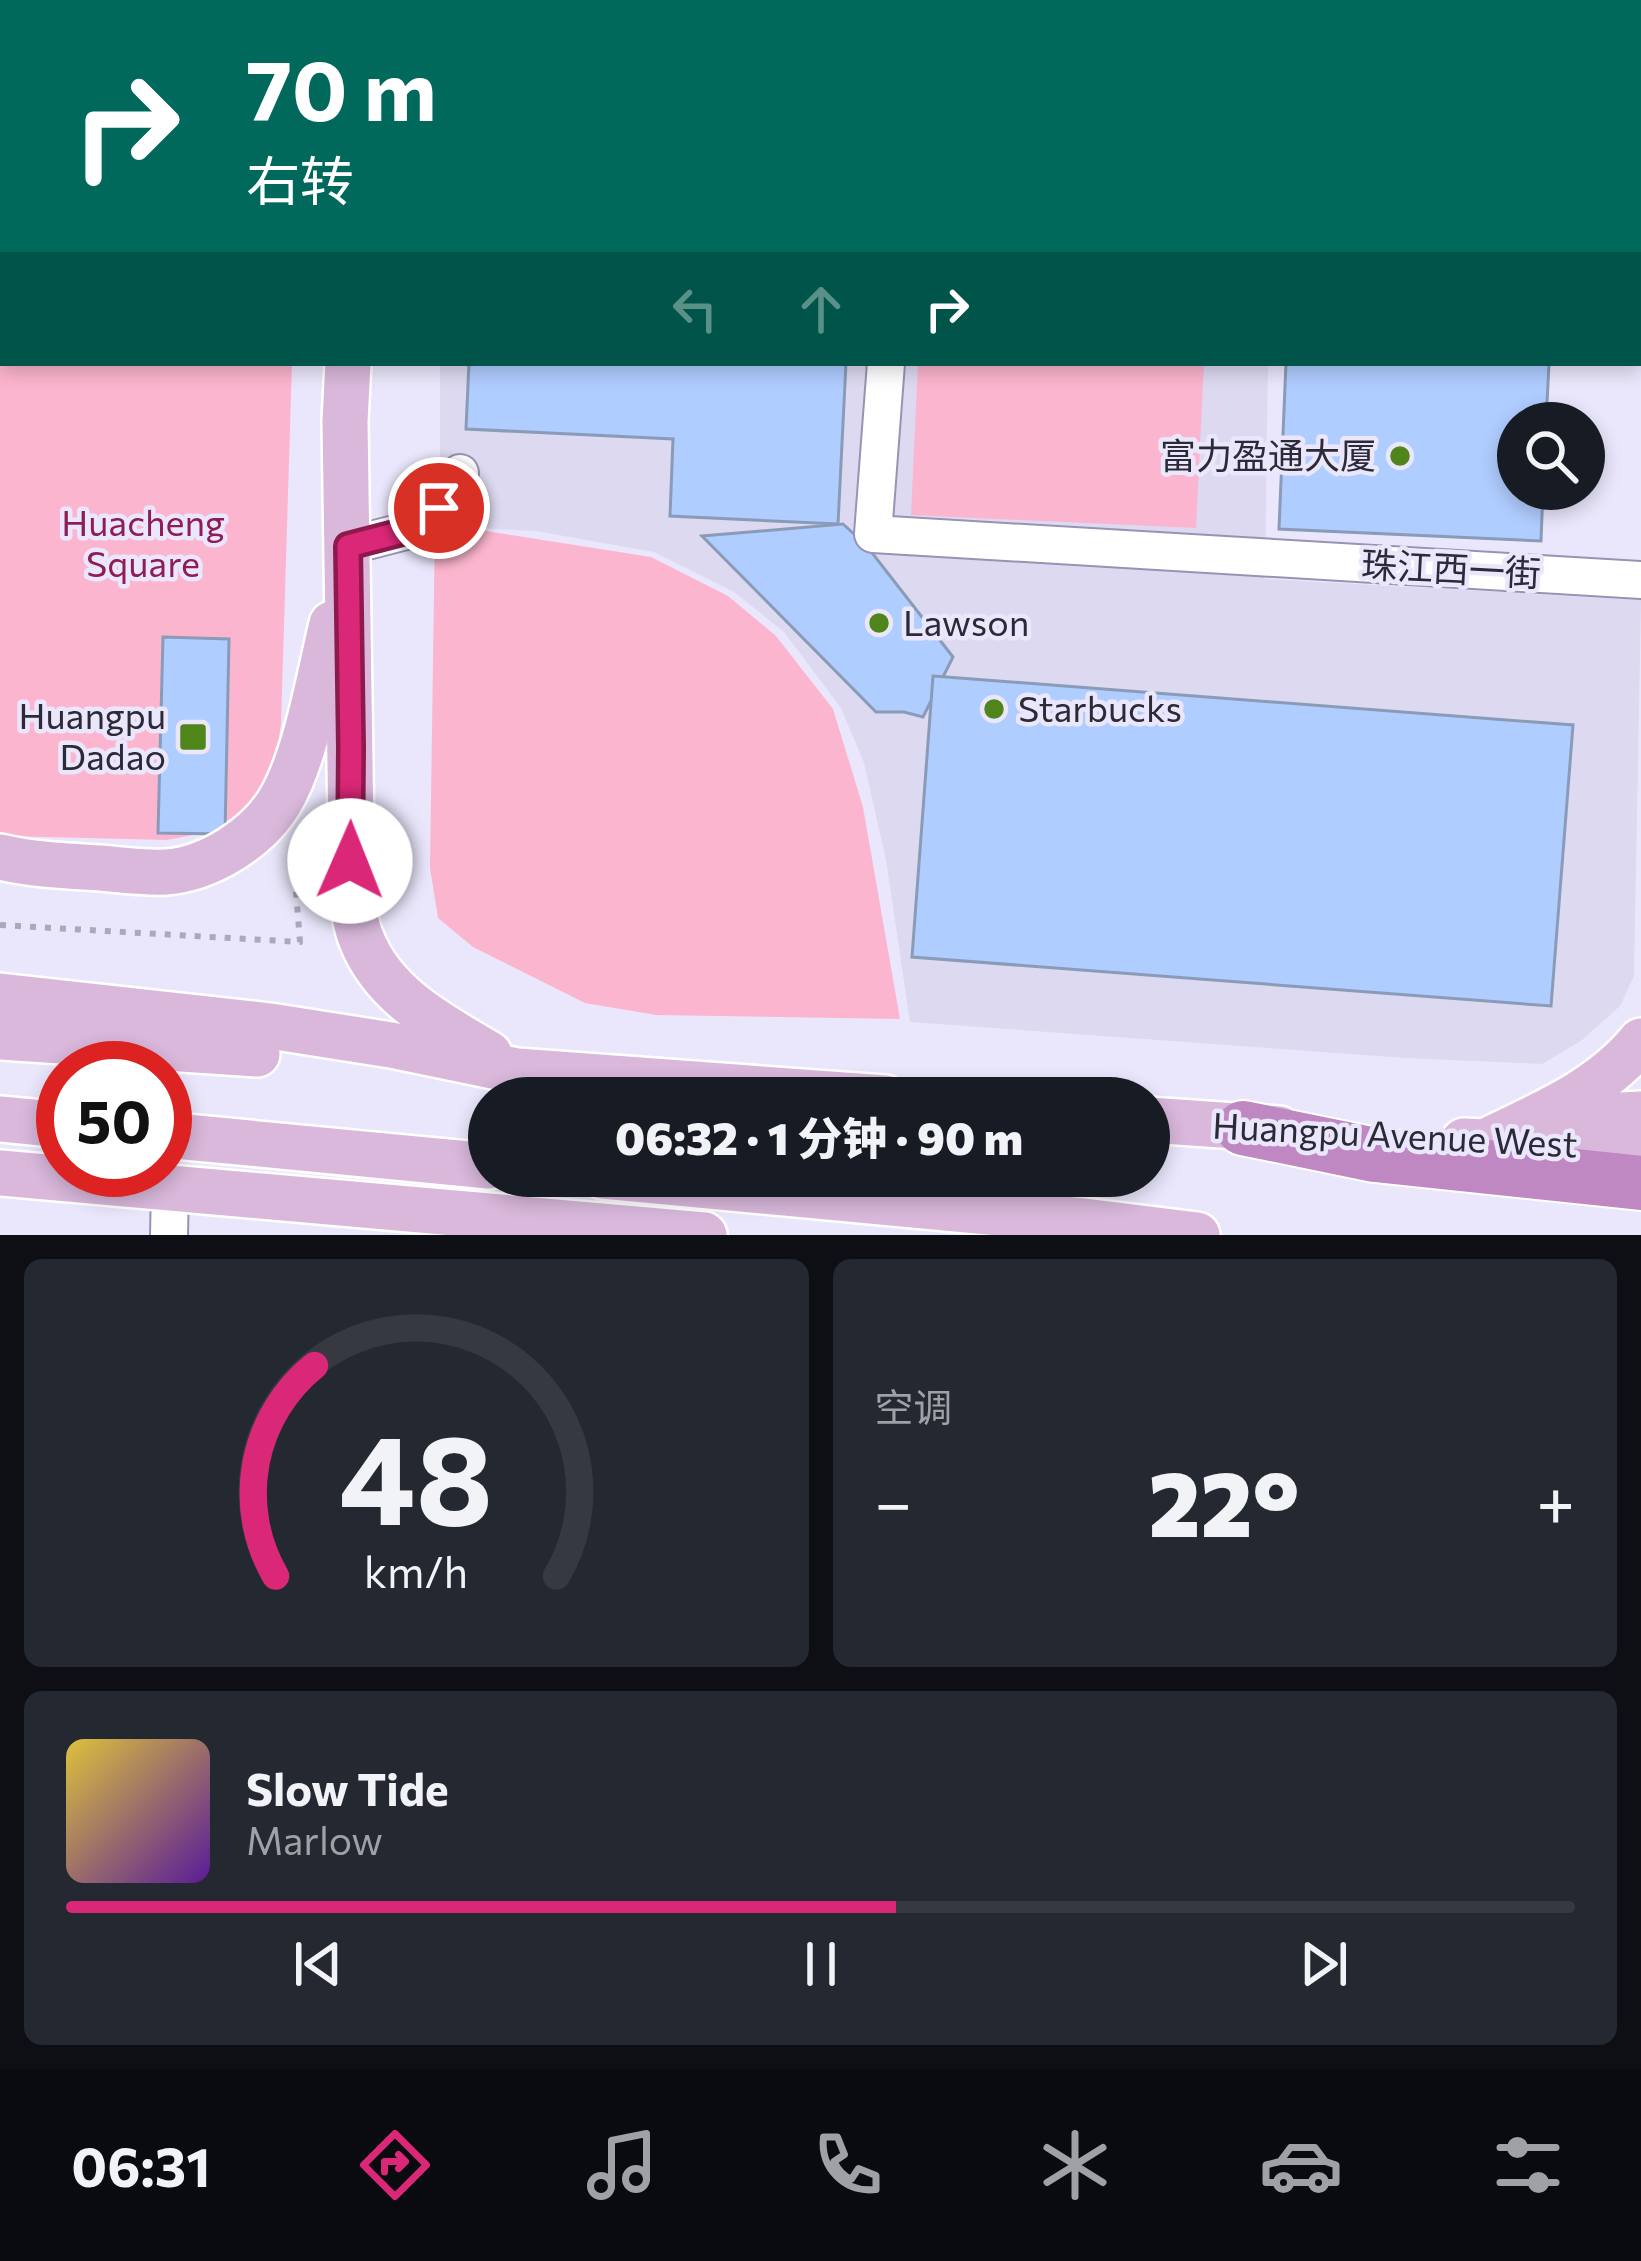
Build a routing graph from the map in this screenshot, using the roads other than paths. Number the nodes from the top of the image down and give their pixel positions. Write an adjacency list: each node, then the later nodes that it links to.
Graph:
1 (348, 366): 4 (main road)
2 (886, 366): 5 (street, 珠江西一街)
3 (460, 473): 4 (street)
4 (348, 551): 6 (main road); 10 (main road)
5 (1641, 580)
6 (0, 857)
7 (0, 996): 10 (main road)
8 (0, 1037): 10 (main road)
9 (1641, 1041): 18 (main road)
10 (518, 1071): 11 (main road)
11 (600, 1077)
12 (1641, 1114): 18 (main road)
13 (0, 1119): 14 (main road)
14 (36, 1122)
15 (1170, 1122): 16 (main road, Huangpu Avenue West)
16 (1243, 1128): 18 (main road, Huangpu Avenue West); 23 (highway)
17 (192, 1138): 20 (main road)
18 (1483, 1143): 19 (main road, Huangpu Avenue West)
19 (1641, 1150)
20 (468, 1164)
21 (0, 1173): 22 (main road)
22 (36, 1176)
23 (1641, 1183)
24 (192, 1189): 28 (main road)
25 (170, 1197): 27 (street)
26 (827, 1197): 29 (main road)
27 (169, 1235)
28 (704, 1235)
29 (1197, 1235)

